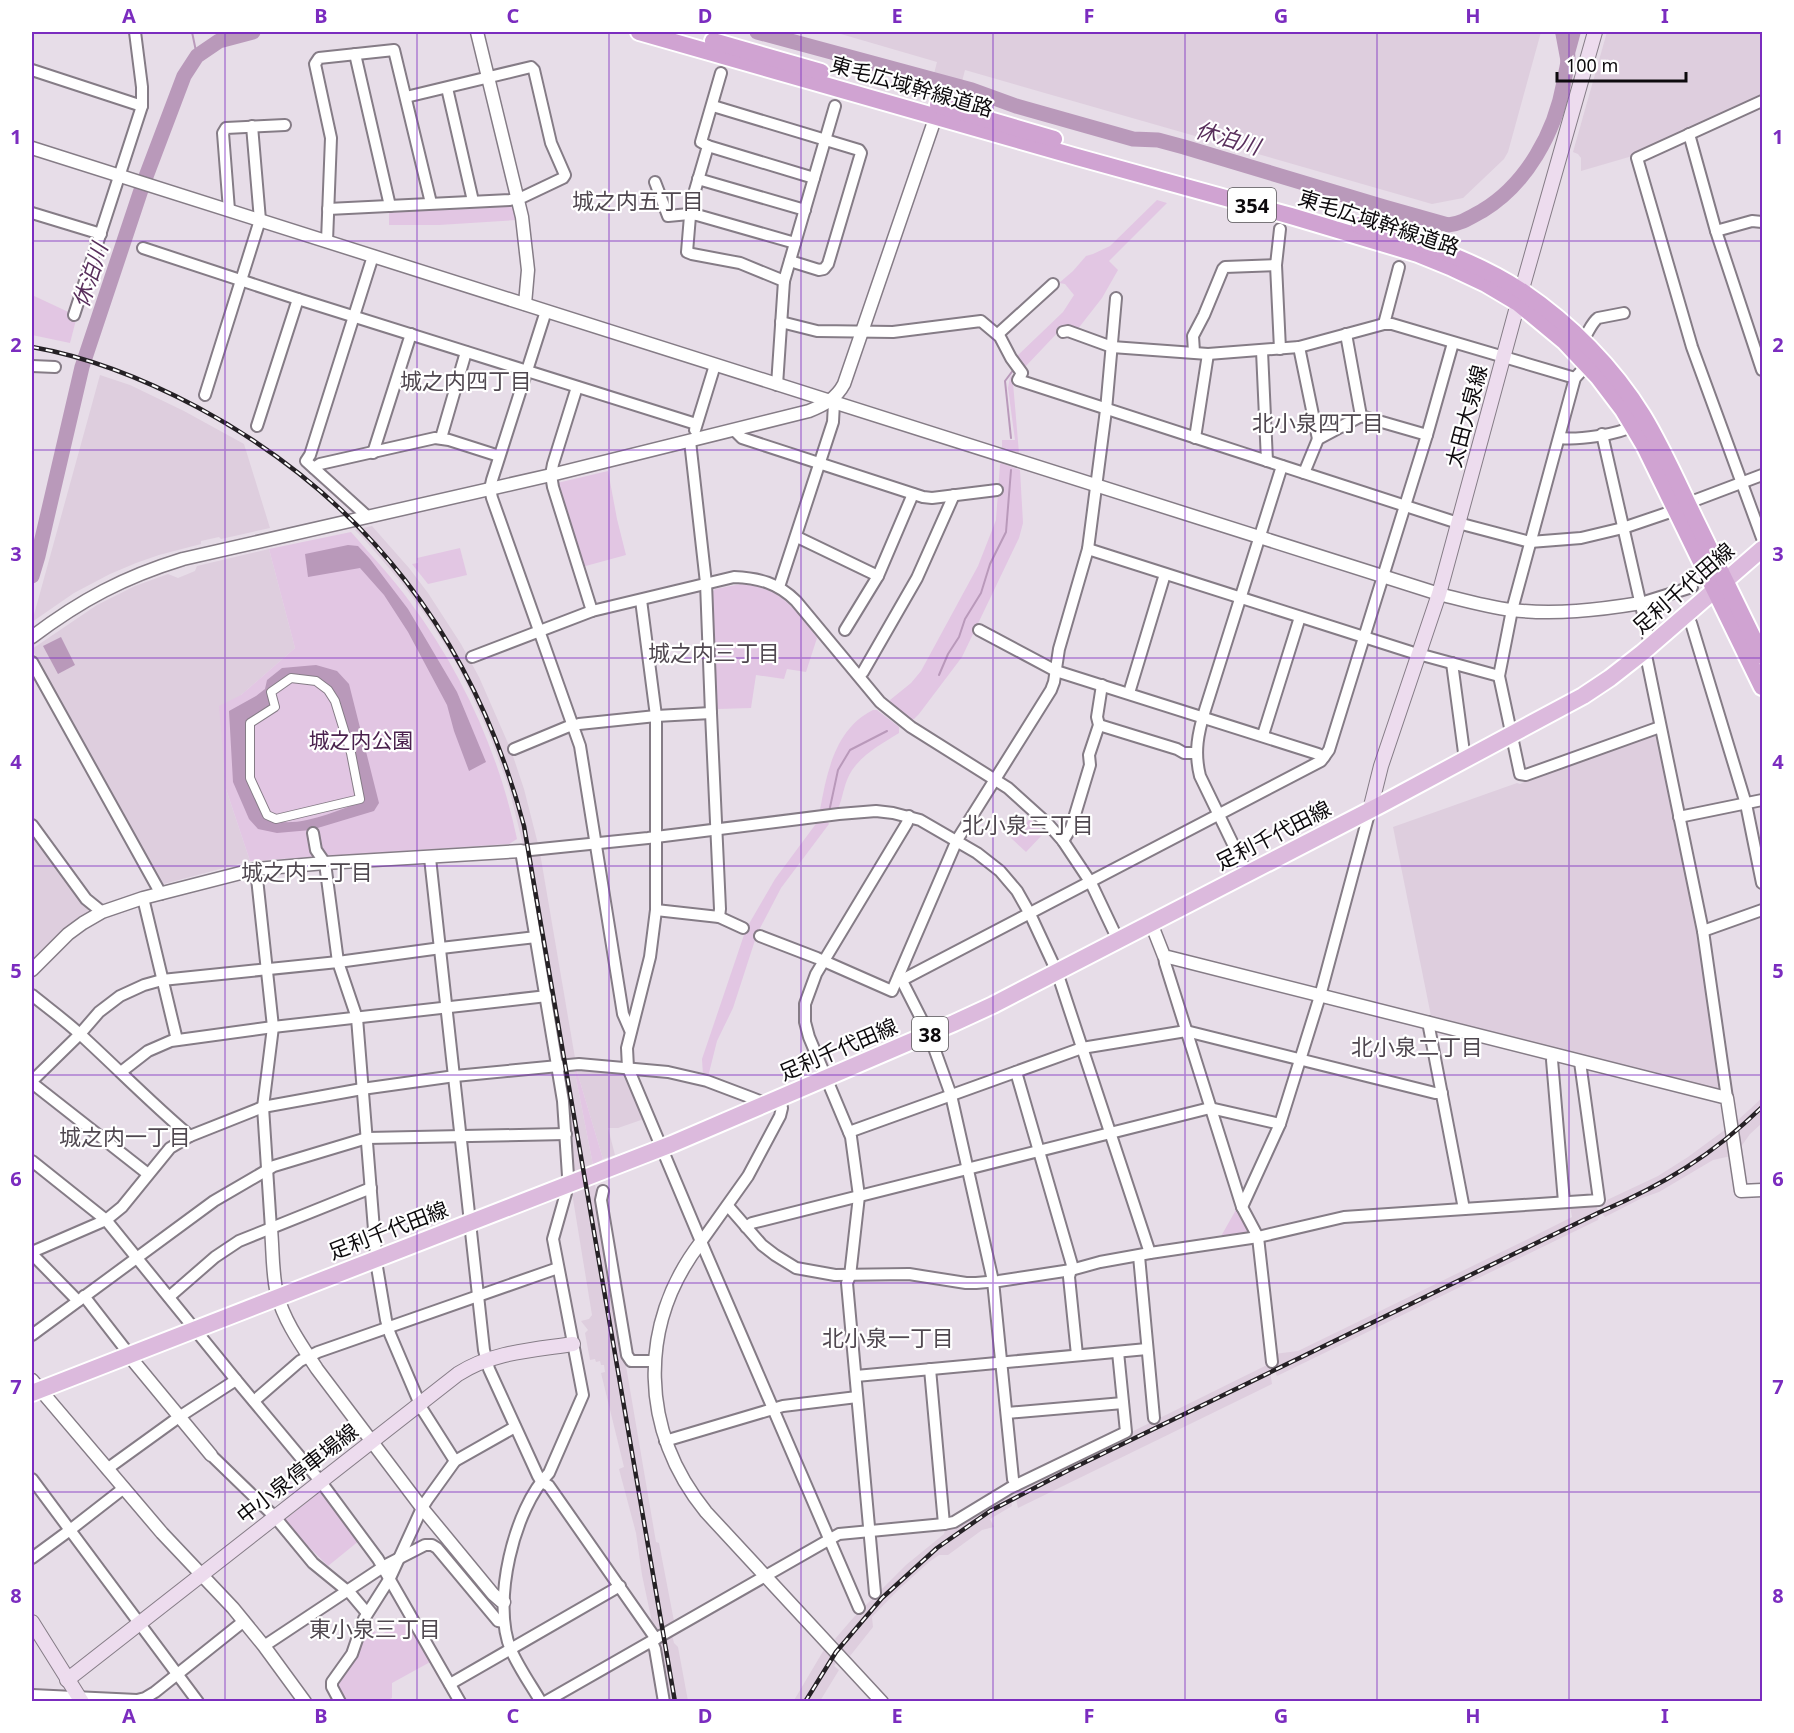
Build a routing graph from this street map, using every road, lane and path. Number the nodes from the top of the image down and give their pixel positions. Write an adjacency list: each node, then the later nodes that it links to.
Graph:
1 (135, 32): 14 (street)
2 (477, 32): 9 (street)
3 (639, 32): 16 (highway, 東毛広域幹線道路 / 354)
4 (678, 32): 16 (highway, 東毛広域幹線道路 / 354)
5 (1595, 32): 51 (main road, 太田大泉線)
6 (355, 54): 11 (street); 30 (street); 31 (street)
7 (32, 70): 14 (street)
8 (722, 73): 15 (street)
9 (488, 78): 10 (street); 27 (street); 27 (street)
10 (447, 88): 11 (street); 28 (street)
11 (406, 97): 29 (street)
12 (1762, 101): 19 (street)
13 (835, 105): 20 (street)
14 (142, 106): 23 (street)
15 (713, 106): 20 (street); 21 (street)
16 (938, 111): 51 (highway, 東毛広域幹線道路 / 354); 61 (street)
17 (285, 125): 18 (street)
18 (252, 126): 32 (street); 36 (street)
19 (1689, 134): 39 (street); 109 (street)
20 (825, 139): 24 (street); 45 (street)
21 (708, 146): 24 (street); 25 (street)
22 (32, 148): 23 (street)
23 (120, 176): 32 (street); 40 (street)
24 (814, 178): 33 (street)
25 (698, 179): 33 (street); 35 (street)
26 (655, 182): 35 (street)
27 (517, 199): 28 (street); 54 (street)
28 (473, 201): 29 (street)
29 (430, 204): 30 (street)
30 (390, 206): 31 (street)
31 (328, 209): 41 (street)
32 (229, 210): 36 (street)
33 (804, 210): 42 (street)
34 (32, 213): 40 (street)
35 (689, 214): 42 (street); 49 (street)
36 (260, 220): 41 (street); 48 (street)
37 (1762, 222): 39 (street)
38 (1280, 230): 46 (street)
39 (1716, 231): 80 (street)
40 (101, 234): 57 (street)
41 (327, 241): 44 (street)
42 (795, 243): 45 (street)
43 (143, 248): 48 (street)
44 (374, 256): 54 (street); 58 (street)
45 (790, 261): 49 (street)
46 (1276, 265): 70 (street); 73 (street)
47 (1399, 267): 60 (street)
48 (242, 280): 53 (street); 85 (street)
49 (784, 281): 59 (street)
50 (1053, 284): 64 (street)
51 (1520, 297): 66 (highway, 東毛広域幹線道路 / 354); 75 (main road, 太田大泉線); 77 (highway, 東毛広域幹線道路 / 354)
52 (1116, 298): 68 (street)
53 (298, 299): 58 (street); 90 (street)
54 (525, 304): 55 (street)
55 (546, 311): 76 (street); 81 (street)
56 (1624, 314): 66 (street)
57 (74, 315)
58 (355, 316): 63 (street); 105 (street)
59 (781, 322): 61 (street); 83 (street)
60 (1384, 324): 65 (street); 67 (street)
61 (862, 332): 64 (street); 86 (street)
62 (1063, 332): 68 (street)
63 (411, 334): 72 (street); 100 (street)
64 (998, 334): 87 (street)
65 (1346, 334): 69 (street); 88 (street)
66 (1582, 341): 116 (highway, 東毛広域幹線道路 / 354)
67 (1454, 343): 75 (street); 94 (street)
68 (1112, 347): 73 (street); 87 (street)
69 (1299, 347): 70 (street); 98 (street)
70 (1280, 350): 71 (street)
71 (1262, 351): 74 (street); 102 (street)
72 (466, 352): 81 (street); 95 (street)
73 (1194, 352): 74 (street)
74 (1208, 354): 96 (street)
75 (1504, 357): 82 (street); 118 (main road, 太田大泉線)
76 (715, 365): 83 (street); 89 (street)
77 (1587, 365): 82 (street); 91 (highway, 東毛広域幹線道路 / 354)
78 (32, 366): 79 (street)
79 (55, 368)
80 (1762, 370)
81 (526, 371): 84 (street); 101 (street)
82 (1575, 378): 97 (street)
83 (777, 385): 86 (street)
84 (577, 387): 89 (street); 107 (street)
85 (205, 395)
86 (831, 402): 92 (street); 103 (street); 110 (street)
87 (1106, 410): 96 (street); 110 (street)
88 (1361, 416): 94 (street); 98 (street)
89 (696, 424): 99 (street)
90 (257, 426)
91 (1633, 426): 93 (street); 116 (highway, 東毛広域幹線道路 / 354)
92 (734, 430): 99 (street); 103 (street)
93 (1602, 434): 97 (street); 119 (street)
94 (1427, 435): 115 (street)
95 (441, 438): 100 (street); 101 (street)
96 (1195, 438): 102 (street)
97 (1560, 438): 122 (street)
98 (1317, 439): 106 (street)
99 (693, 440): 107 (street); 128 (street)
100 (373, 453): 105 (street)
101 (499, 456): 111 (street)
102 (1267, 461): 104 (street)
103 (820, 463): 113 (street); 120 (street)
104 (1282, 466): 106 (street); 121 (street)
105 (314, 468): 117 (street)
106 (1304, 473): 115 (street)
107 (552, 475): 111 (street); 137 (street)
108 (1762, 475): 109 (street)
109 (1742, 484): 116 (street); 123 (street)
110 (1096, 486): 121 (street); 124 (street)
111 (490, 489): 117 (street); 140 (street)
112 (997, 490): 114 (street)
113 (913, 494): 114 (street); 126 (street)
114 (954, 495): 152 (street)
115 (1404, 506): 118 (street); 127 (street)
116 (1682, 506): 119 (street); 129 (highway, 東毛広域幹線道路 / 354)
117 (368, 517): 143 (street)
118 (1458, 523): 122 (street); 132 (main road, 太田大泉線)
119 (1623, 528): 122 (street); 135 (street)
120 (797, 537): 126 (street); 130 (street)
121 (1259, 538): 127 (street); 133 (street)
122 (1530, 542): 136 (street)
123 (1762, 548): 129 (main road, 足利千代田線 / 38)
124 (1088, 549): 125 (street); 151 (street)
125 (1165, 574): 133 (street); 156 (street)
126 (878, 576): 141 (street)
127 (1383, 577): 132 (street); 144 (street)
128 (706, 583): 130 (street); 134 (street); 157 (street)
129 (1720, 586): 145 (main road, 足利千代田線 / 38); 147 (highway, 東毛広域幹線道路 / 354); 155 (highway, 東毛広域幹線道路 / 354)
130 (779, 587): 152 (street)
131 (1692, 587): 135 (street)
132 (1439, 594): 136 (street); 146 (main road, 太田大泉線)
133 (1241, 597): 138 (street); 159 (street)
134 (641, 600): 137 (street); 158 (street)
135 (1641, 603): 136 (street); 145 (street)
136 (1512, 610): 153 (street)
137 (592, 611): 140 (street)
138 (1300, 617): 144 (street); 163 (street)
139 (1691, 623): 171 (street)
140 (539, 630): 148 (street); 161 (street)
141 (845, 630)
142 (979, 630): 151 (street)
143 (32, 637)
144 (1364, 637): 146 (street); 167 (street)
145 (1646, 649): 162 (street); 164 (main road, 足利千代田線 / 38)
146 (1419, 654): 150 (street); 172 (main road, 太田大泉線)
147 (1762, 656)
148 (472, 657)
149 (32, 662): 191 (street)
150 (1452, 663): 153 (street); 168 (street)
151 (1056, 671): 154 (street); 169 (street)
152 (859, 676): 169 (street)
153 (1499, 676): 164 (street)
154 (1102, 685): 156 (street); 160 (street)
155 (1762, 687)
156 (1129, 693): 159 (street)
157 (711, 713): 158 (street); 178 (street)
158 (656, 716): 161 (street); 180 (street)
159 (1203, 717): 163 (street); 166 (street)
160 (1098, 725): 166 (street); 182 (street)
161 (573, 726): 165 (street); 183 (street)
162 (1660, 727): 164 (street); 176 (street)
163 (1263, 735): 167 (street)
164 (1512, 735): 168 (main road, 足利千代田線 / 38)
165 (514, 748)
166 (1196, 753): 174 (street)
167 (1324, 757): 174 (street)
168 (1465, 760): 172 (main road, 足利千代田線 / 38)
169 (995, 780): 181 (street); 182 (street)
170 (1762, 800): 171 (street)
171 (1746, 804): 176 (street); 190 (street)
172 (1370, 810): 188 (main road, 足利千代田線 / 38); 215 (street)
173 (308, 812): 173 (street)
174 (1220, 815): 188 (street); 189 (street)
175 (909, 816): 178 (street); 181 (street); 207 (street)
176 (1679, 817): 200 (street)
177 (32, 825): 195 (street)
178 (716, 830): 180 (street); 197 (street)
179 (313, 833): 186 (street)
180 (656, 837): 183 (street); 193 (street)
181 (957, 840): 196 (street); 211 (street)
182 (1063, 841): 189 (street)
183 (595, 844): 184 (street); 220 (street)
184 (521, 851): 185 (street); 202 (street)
185 (430, 858): 186 (street); 204 (street)
186 (325, 863): 187 (street); 206 (street)
187 (256, 869): 191 (street); 208 (street)
188 (1247, 873): 198 (main road, 足利千代田線 / 38)
189 (1091, 883): 196 (street); 203 (street)
190 (1762, 883)
191 (161, 894): 192 (street)
192 (143, 898): 195 (street); 212 (street)
193 (656, 910): 197 (street); 220 (street)
194 (1762, 910): 200 (street)
195 (102, 912): 209 (street)
196 (1030, 914): 210 (street); 211 (street)
197 (719, 917): 199 (street)
198 (1151, 923): 203 (main road, 足利千代田線 / 38); 205 (street)
199 (743, 928)
200 (1703, 931): 239 (street)
201 (760, 936): 207 (street)
202 (536, 937): 204 (street); 214 (street)
203 (1118, 940): 210 (main road, 足利千代田線 / 38)
204 (441, 948): 206 (street); 216 (street)
205 (1164, 956): 215 (street); 221 (street)
206 (338, 962): 208 (street); 217 (street)
207 (823, 962): 211 (street); 234 (street)
208 (267, 968): 212 (street); 219 (street)
209 (32, 970)
210 (1056, 972): 223 (main road, 足利千代田線 / 38); 225 (street)
211 (900, 977): 223 (street)
212 (162, 980): 222 (street); 224 (street)
213 (32, 995): 222 (street)
214 (547, 996): 216 (street); 229 (street)
215 (1320, 996): 218 (street); 226 (street)
216 (447, 1007): 217 (street); 233 (street)
217 (357, 1018): 219 (street); 236 (street)
218 (1428, 1022): 228 (street); 237 (street)
219 (273, 1027): 224 (street); 242 (street)
220 (630, 1030): 230 (street)
221 (1186, 1031): 225 (street); 226 (street); 243 (street)
222 (80, 1034): 231 (street); 235 (street)
223 (929, 1034): 234 (main road, 足利千代田線 / 38); 238 (street)
224 (177, 1040): 231 (street)
225 (1082, 1048): 232 (street); 246 (street)
226 (1301, 1059): 237 (street); 244 (street)
227 (1552, 1060): 262 (street)
228 (1580, 1062): 239 (street); 262 (street)
229 (558, 1066): 230 (street); 233 (street); 247 (street)
230 (628, 1068): 241 (street); 251 (street)
231 (121, 1072): 249 (street)
232 (1016, 1072): 238 (street); 252 (street)
233 (455, 1076): 236 (street); 248 (street)
234 (826, 1078): 240 (main road, 足利千代田線 / 38); 245 (street)
235 (32, 1082): 256 (street)
236 (362, 1089): 242 (street); 250 (street)
237 (1442, 1093): 265 (street)
238 (951, 1095): 245 (street); 255 (street)
239 (1727, 1098): 259 (street)
240 (780, 1099): 241 (main road, 足利千代田線 / 38); 263 (street)
241 (764, 1105): 251 (main road, 足利千代田線 / 38)
242 (263, 1107): 249 (street); 254 (street)
243 (1210, 1108): 244 (street); 246 (street); 264 (street)
244 (1280, 1124): 264 (street)
245 (849, 1132): 261 (street)
246 (1110, 1133): 252 (street); 273 (street)
247 (566, 1134): 248 (street); 257 (street)
248 (462, 1135): 250 (street); 267 (street)
249 (190, 1136): 256 (street)
250 (367, 1138): 254 (street); 258 (street)
251 (662, 1147): 257 (main road, 足利千代田線 / 38); 271 (street)
252 (1040, 1151): 255 (street); 278 (street)
253 (32, 1161): 266 (street)
254 (267, 1169): 269 (street); 275 (street)
255 (967, 1170): 261 (street); 280 (street)
256 (148, 1174): 266 (street)
257 (567, 1185): 267 (main road, 足利千代田線 / 38); 277 (street)
258 (371, 1188): 269 (street); 276 (street)
259 (1762, 1190)
260 (603, 1191): 295 (street)
261 (859, 1196): 268 (street); 279 (street)
262 (1564, 1202): 265 (street)
263 (728, 1206): 268 (street); 271 (street)
264 (1242, 1207): 270 (street)
265 (1464, 1209): 270 (street)
266 (106, 1220): 272 (street); 275 (street)
267 (471, 1222): 276 (main road, 足利千代田線 / 38); 281 (street)
268 (746, 1227): 279 (street)
269 (271, 1229): 282 (street); 283 (street)
270 (1258, 1237): 273 (street); 297 (street)
271 (701, 1242): 295 (street); 306 (street)
272 (32, 1253): 284 (street)
273 (1150, 1253): 274 (street)
274 (1138, 1256): 278 (street); 289 (street)
275 (137, 1257): 282 (street); 284 (street)
276 (377, 1259): 283 (main road, 足利千代田線 / 38); 285 (street)
277 (558, 1268): 281 (street); 288 (street)
278 (1071, 1270): 280 (street); 292 (street)
279 (850, 1276): 280 (street); 299 (street)
280 (993, 1281): 296 (street)
281 (478, 1295): 285 (street); 294 (street)
282 (169, 1297): 286 (street)
283 (278, 1297): 286 (main road, 足利千代田線 / 38); 293 (street)
284 (81, 1298): 287 (street); 291 (street)
285 (388, 1326): 293 (street); 305 (street)
286 (194, 1329): 291 (main road, 足利千代田線 / 38); 300 (street)
287 (32, 1335)
288 (573, 1344): 294 (main road, 中小泉停車場線); 317 (street)
289 (1147, 1349): 290 (street); 309 (street)
290 (1118, 1352): 292 (street); 304 (street)
291 (129, 1354): 301 (main road, 足利千代田線 / 38); 308 (street)
292 (1077, 1355): 296 (street)
293 (308, 1356): 303 (street); 312 (street)
294 (486, 1359): 305 (main road, 中小泉停車場線); 310 (street)
295 (655, 1361): 311 (street)
296 (1002, 1362): 298 (street); 307 (street)
297 (1272, 1362)
298 (930, 1369): 299 (street); 323 (street)
299 (856, 1376): 302 (street)
300 (236, 1380): 303 (street); 308 (street)
301 (34, 1387): 315 (street)
302 (858, 1397): 306 (street); 325 (street)
303 (254, 1401): 318 (street)
304 (1123, 1403): 307 (street); 319 (street)
305 (420, 1404): 312 (main road, 中小泉停車場線); 314 (street)
306 (774, 1409): 311 (street); 326 (street)
307 (1007, 1413): 319 (street)
308 (179, 1416): 313 (street); 315 (street)
309 (1154, 1418)
310 (515, 1427): 314 (street); 317 (street)
311 (665, 1441): 332 (street)
312 (371, 1442): 318 (main road, 中小泉停車場線); 321 (street)
313 (211, 1455): 322 (street)
314 (455, 1461): 321 (street)
315 (107, 1469): 320 (street)
316 (32, 1479): 324 (street)
317 (541, 1481): 335 (street); 338 (street)
318 (321, 1482): 322 (main road, 中小泉停車場線); 329 (street)
319 (1016, 1485): 323 (street)
320 (124, 1488): 324 (street); 330 (street)
321 (422, 1508): 328 (street); 331 (street)
322 (275, 1517): 330 (main road, 中小泉停車場線); 336 (street)
323 (944, 1524): 325 (street)
324 (70, 1530): 327 (street); 344 (street)
325 (870, 1532): 326 (street); 337 (street)
326 (830, 1539): 332 (street); 339 (street)
327 (32, 1558)
328 (399, 1558): 329 (street); 333 (street); 334 (street)
329 (383, 1567): 333 (street); 336 (street)
330 (201, 1574): 341 (street); 344 (main road, 中小泉停車場線)
331 (477, 1574): 334 (street); 338 (street)
332 (765, 1576): 345 (street); 360 (street)
333 (390, 1578): 340 (street); 350 (street)
334 (467, 1584): 343 (street)
335 (620, 1586): 345 (street); 347 (street)
336 (347, 1590): 340 (street); 346 (street)
337 (875, 1593)
338 (504, 1602): 343 (street)
339 (859, 1608)
340 (367, 1613): 356 (street)
341 (244, 1621): 346 (street); 348 (street)
342 (32, 1622): 349 (main road)
343 (504, 1622): 347 (street)
344 (139, 1623): 348 (street); 349 (main road, 中小泉停車場線)
345 (654, 1640): 358 (street); 359 (street)
346 (264, 1646): 355 (street)
347 (511, 1650): 350 (street); 358 (street)
348 (176, 1673): 353 (street); 354 (street)
349 (67, 1680): 352 (main road)
350 (450, 1684): 357 (street)
351 (32, 1695): 352 (street)
352 (81, 1700): 353 (street)
353 (144, 1700)
354 (198, 1701)
355 (305, 1701)
356 (340, 1701)
357 (460, 1701)
358 (543, 1701)
359 (664, 1701)
360 (882, 1701)

